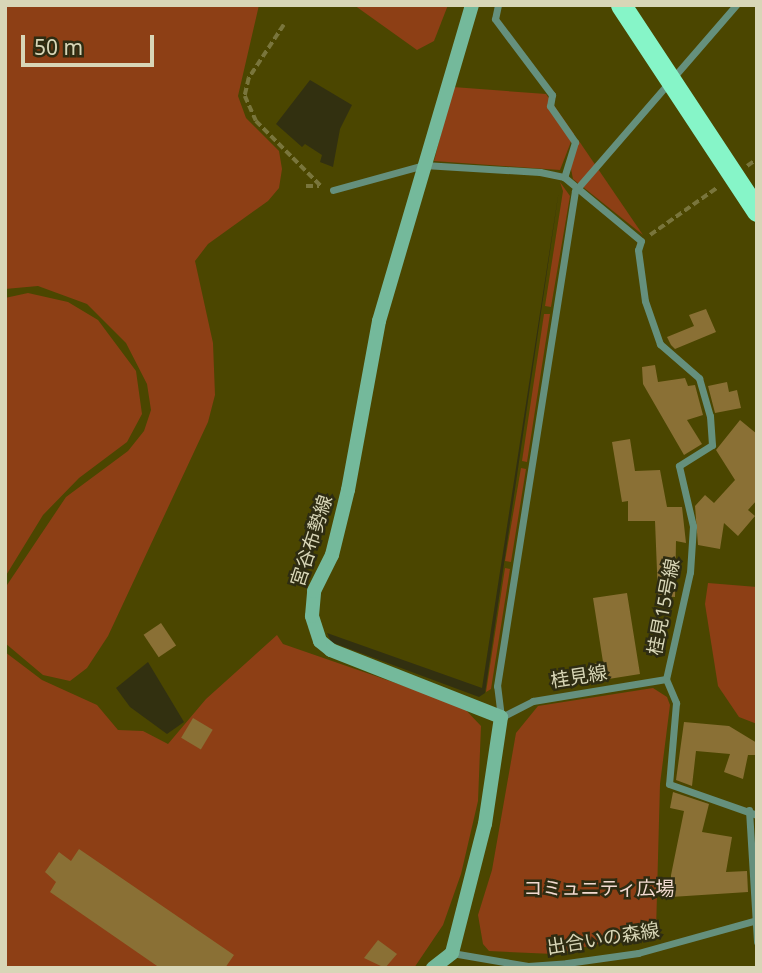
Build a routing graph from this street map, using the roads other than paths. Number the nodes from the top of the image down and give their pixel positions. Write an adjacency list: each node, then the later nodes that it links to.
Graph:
1 (472, 5): 6 (street, 宮谷布勢線)
2 (498, 5): 7 (street)
3 (621, 5): 11 (highway, bridge)
4 (634, 5): 8 (highway)
5 (736, 5): 10 (street)
6 (424, 165): 7 (street); 9 (street); 13 (street, 宮谷布勢線)
7 (564, 177): 10 (street)
8 (757, 187)
9 (333, 190)
10 (575, 191): 12 (street, 桂見15号線); 13 (street)
11 (757, 211)
12 (666, 679): 13 (street, 桂見線); 14 (street, 桂見15号線)
13 (501, 717): 18 (street)
14 (749, 810): 15 (street, 桂見15号線); 16 (street)
15 (757, 815)
16 (756, 920): 17 (street); 19 (street, 出合いの森線)
17 (757, 942)
18 (452, 953): 19 (street, 出合いの森線); 20 (street)
19 (518, 966)
20 (433, 968)

